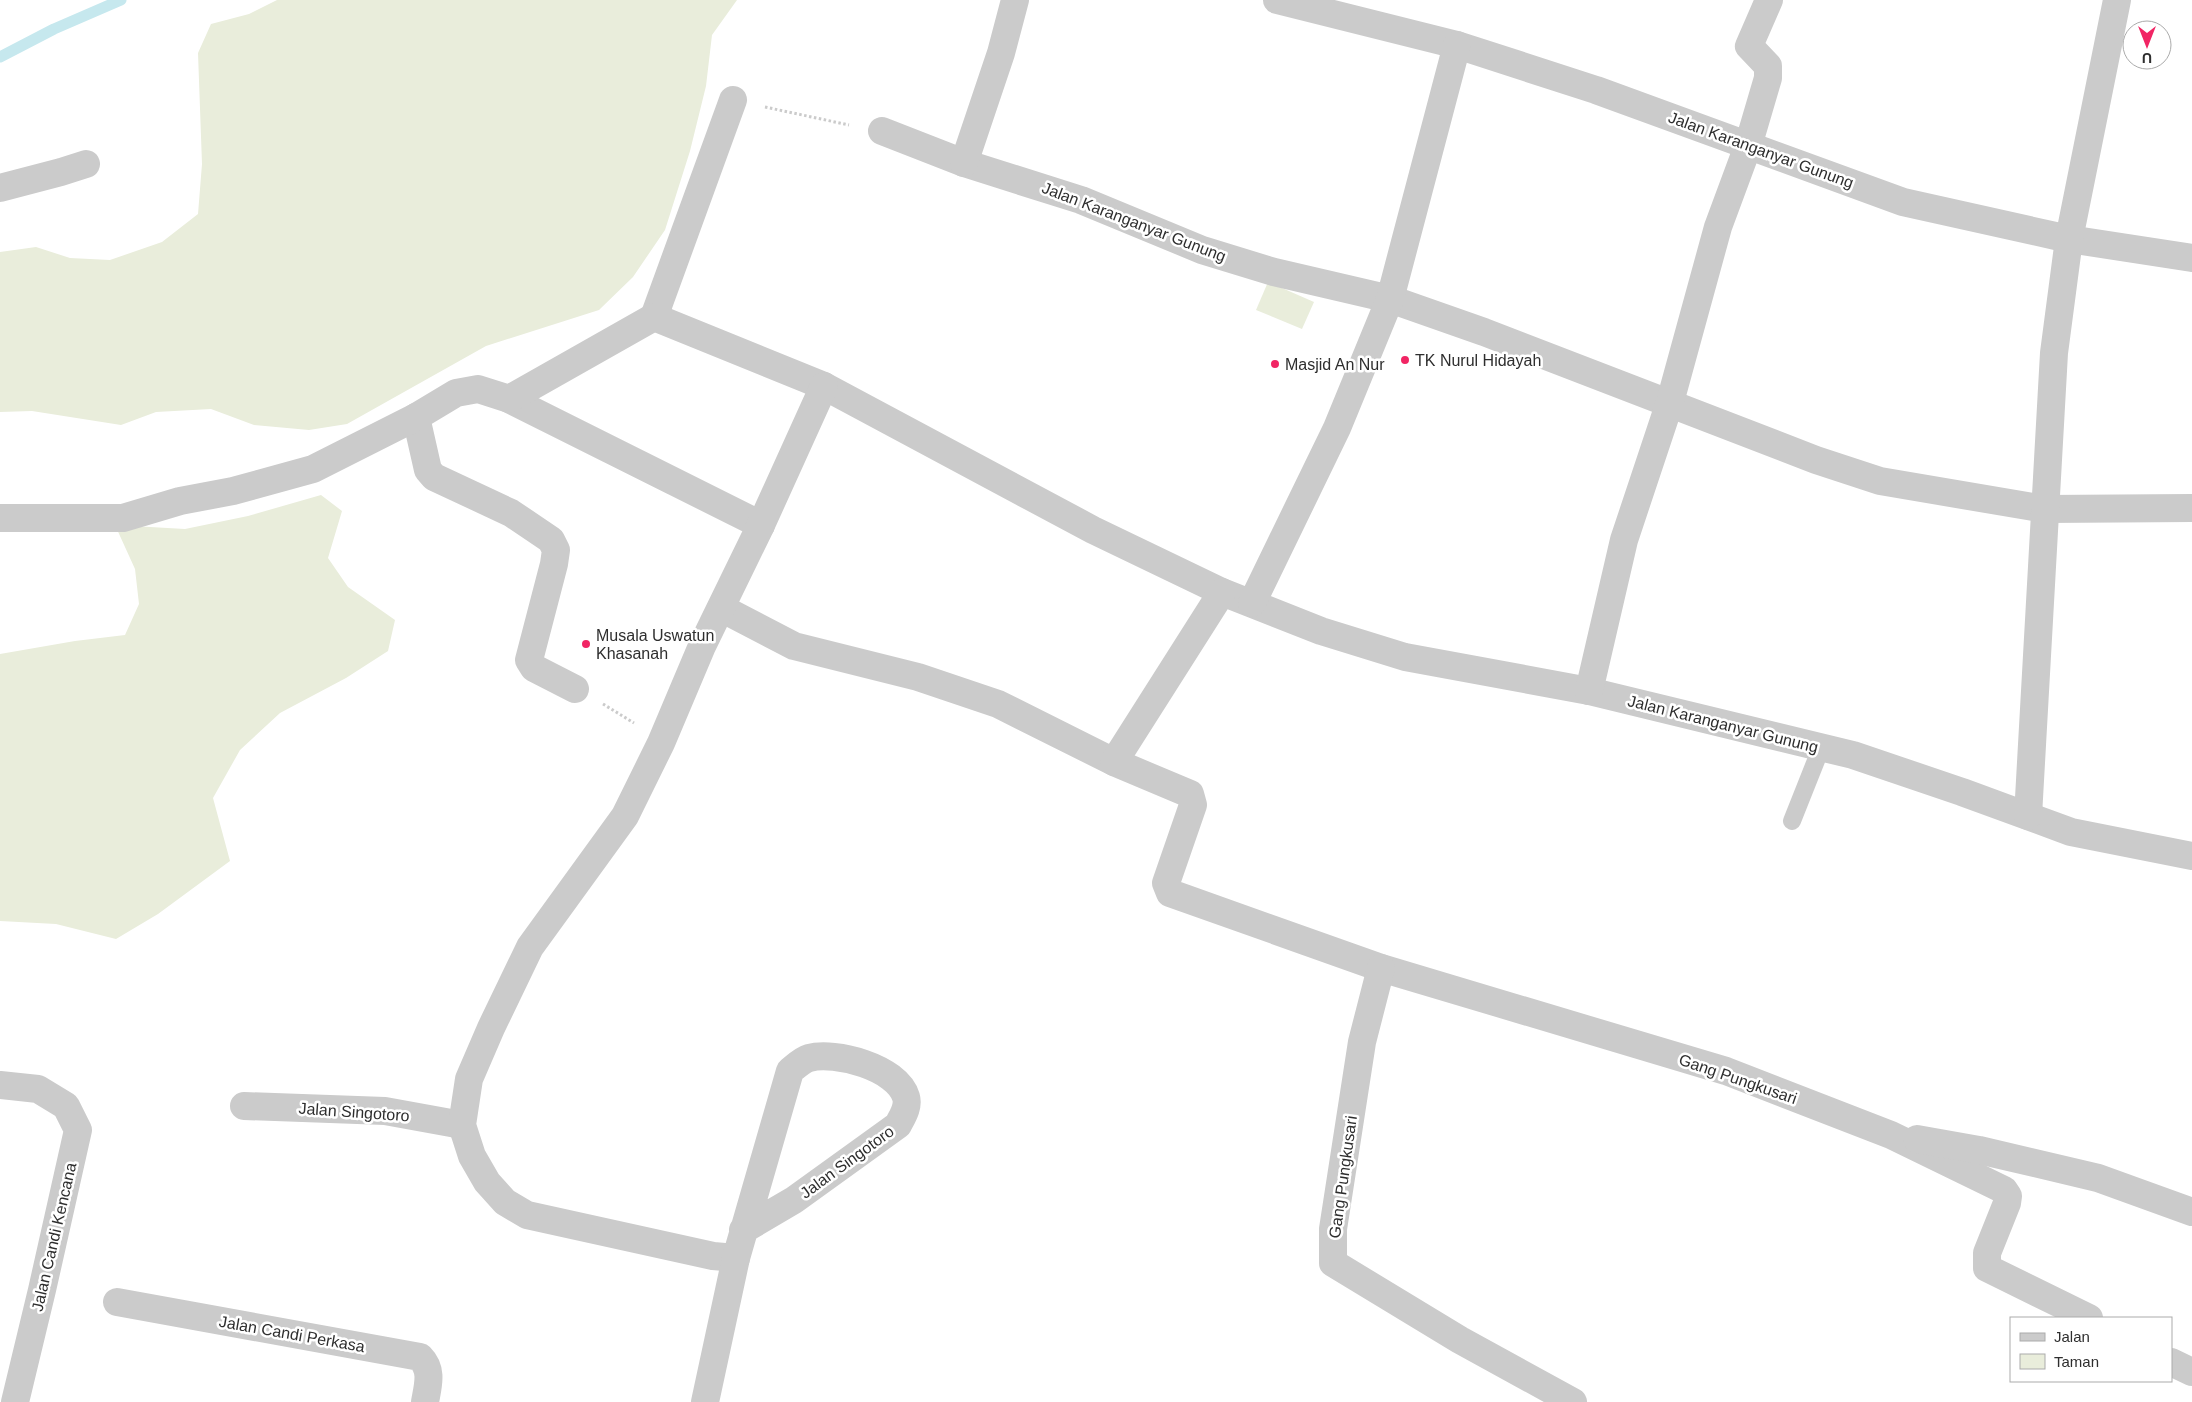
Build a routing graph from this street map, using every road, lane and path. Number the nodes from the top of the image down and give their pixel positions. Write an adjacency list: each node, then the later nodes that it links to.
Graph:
1 (1015, 0): 9 (street)
2 (1769, 0): 8 (street)
3 (2117, 0): 12 (street)
4 (1286, 1): 5 (street, Jalan Karanganyar Gunung)
5 (1457, 45): 8 (street, Jalan Karanganyar Gunung); 14 (street)
6 (733, 100): 7 (path); 15 (street)
7 (882, 131): 9 (street, Jalan Karanganyar Gunung)
8 (1748, 146): 12 (street, Jalan Karanganyar Gunung); 18 (street)
9 (964, 163): 14 (street, Jalan Karanganyar Gunung)
10 (86, 164): 11 (street)
11 (0, 188)
12 (2069, 238): 13 (street, Jalan Karanganyar Gunung); 21 (street)
13 (2192, 258)
14 (1390, 299): 18 (street, Jalan Karanganyar Gunung); 25 (street)
15 (654, 317): 16 (street, Jalan Karanganyar Gunung); 17 (street)
16 (824, 386): 23 (street); 24 (street, Jalan Karanganyar Gunung)
17 (509, 399): 19 (street); 23 (street)
18 (1670, 402): 21 (street, Jalan Karanganyar Gunung); 28 (street)
19 (416, 418): 22 (street); 27 (street)
20 (2192, 508): 21 (street, Jalan Karanganyar Gunung)
21 (2045, 509): 32 (street)
22 (0, 518)
23 (761, 525): 26 (street)
24 (1222, 592): 25 (street, Jalan Karanganyar Gunung); 31 (street)
25 (1252, 603): 28 (street, Jalan Karanganyar Gunung)
26 (721, 608): 29 (street); 31 (street)
27 (575, 689): 29 (path)
28 (1589, 691): 30 (street, Jalan Karanganyar Gunung)
29 (661, 743): 38 (street)
30 (1821, 748): 32 (street, Jalan Karanganyar Gunung); 33 (lane)
31 (1114, 762): 35 (street, Gang Pungkusari)
32 (2028, 816): 34 (street, Jalan Karanganyar Gunung)
33 (1792, 821)
34 (2192, 856)
35 (1381, 968): 39 (street, Gang Pungkusari); 50 (street, Gang Pungkusari)
36 (0, 1085): 47 (street, Jalan Candi Kencana)
37 (244, 1106): 38 (street, Jalan Singotoro)
38 (462, 1125): 42 (street)
39 (1891, 1135): 40 (street); 44 (street)
40 (2192, 1212)
41 (743, 1230): 41 (street, Jalan Singotoro); 42 (street, Jalan Singotoro)
42 (736, 1258): 49 (street, Jalan Singotoro)
43 (117, 1302): 48 (street, Jalan Candi Perkasa)
44 (2087, 1317)
45 (2172, 1362): 46 (street)
46 (2192, 1372)
47 (15, 1402)
48 (425, 1402)
49 (705, 1402)
50 (1573, 1402)

